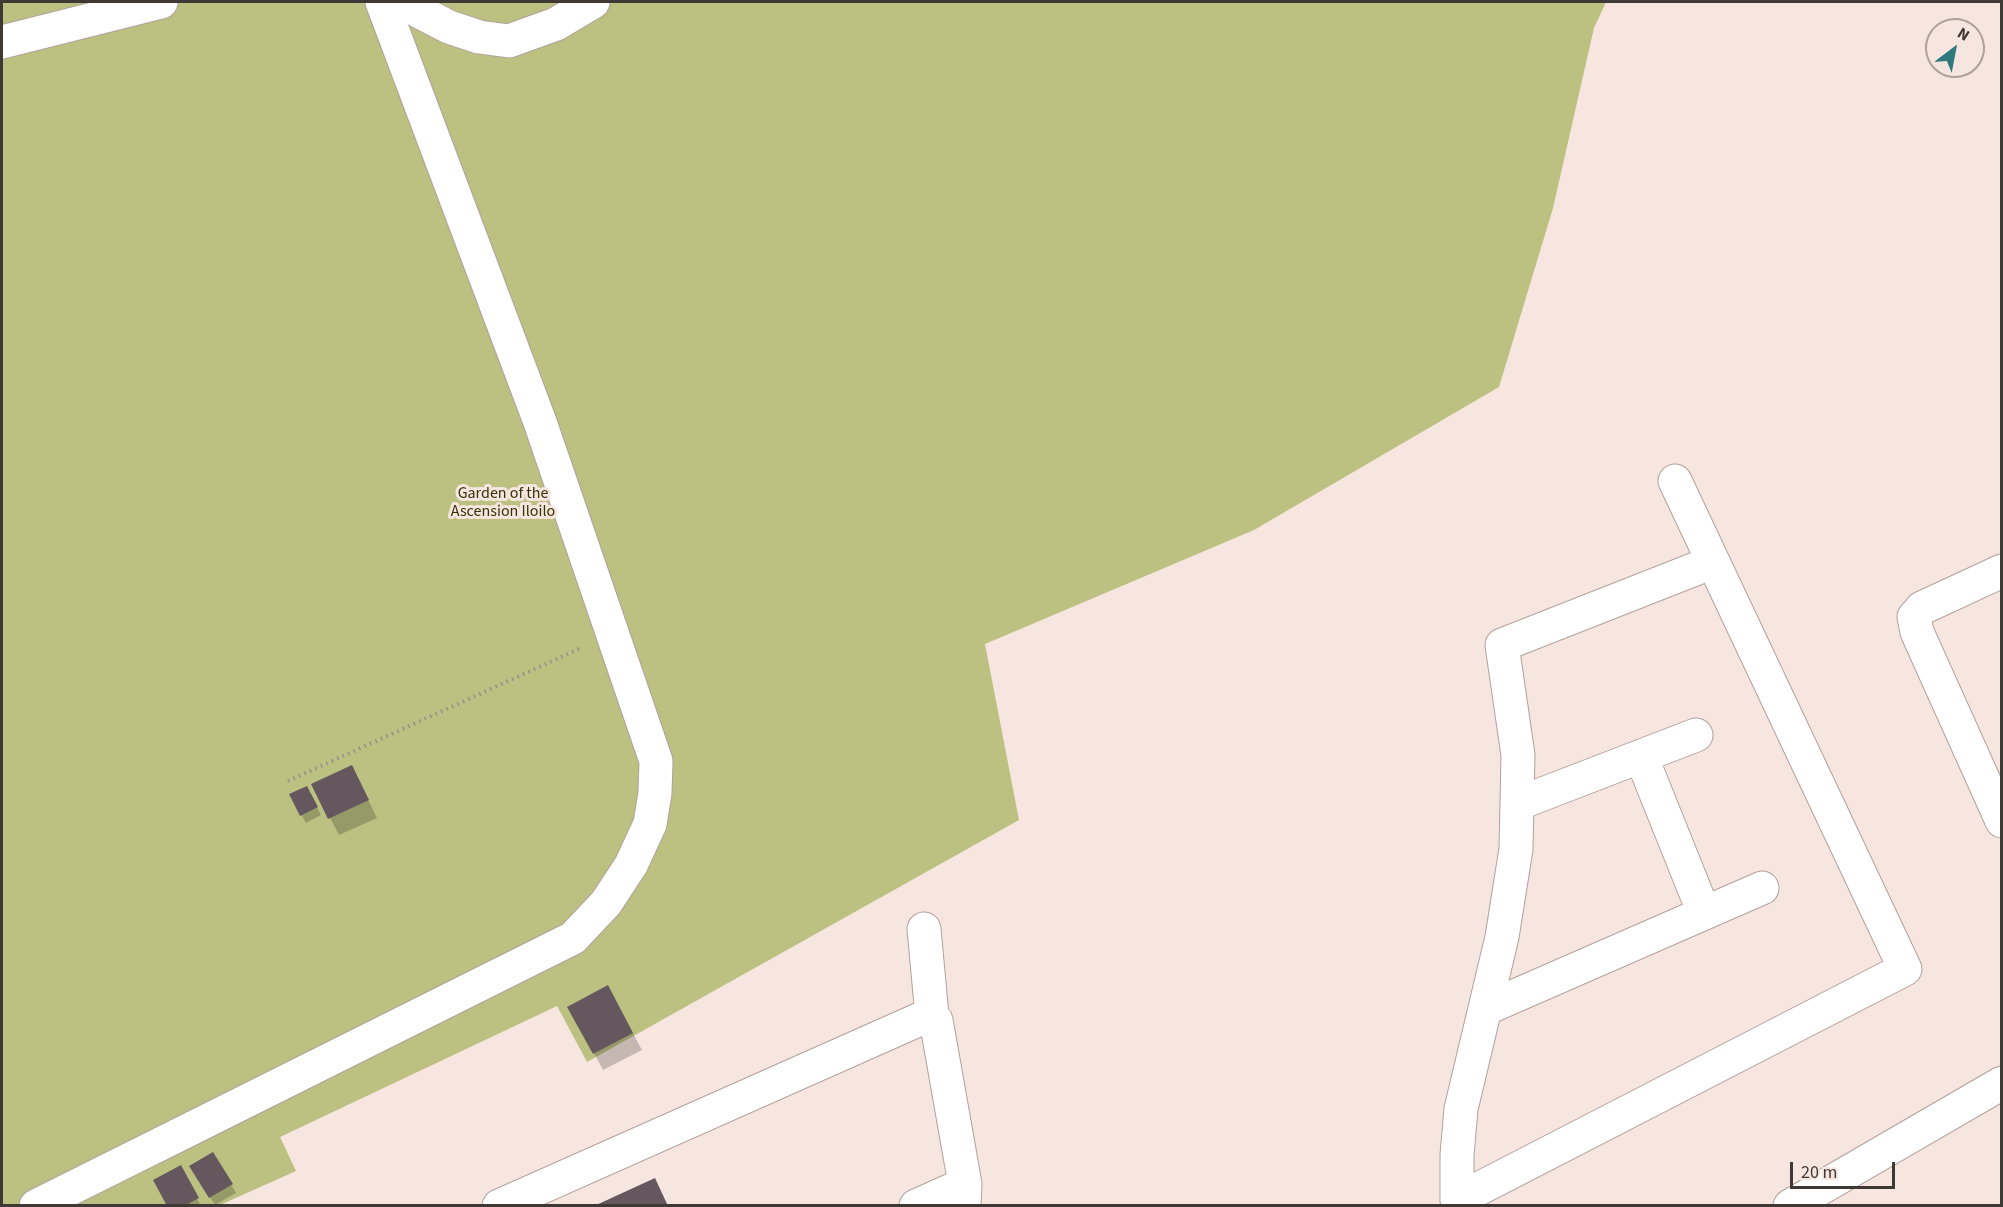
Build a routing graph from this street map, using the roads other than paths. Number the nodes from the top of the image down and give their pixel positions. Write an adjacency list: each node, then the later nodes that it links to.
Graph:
1 (161, 2): 5 (street)
2 (382, 2): 21 (street)
3 (407, 2): 4 (street)
4 (593, 2)
5 (2, 42)
6 (1675, 481): 7 (street)
7 (1713, 562): 11 (street); 20 (street)
8 (2001, 571): 12 (street)
9 (1696, 735): 10 (street)
10 (1641, 756): 11 (street); 14 (street)
11 (1517, 804): 16 (street)
12 (2001, 821)
13 (1762, 888): 14 (street)
14 (1704, 913): 16 (street)
15 (924, 928): 17 (street)
16 (1485, 1009): 20 (street)
17 (932, 1016): 19 (street); 22 (street)
18 (2001, 1083): 24 (street)
19 (964, 1195): 23 (street)
20 (1459, 1203)
21 (36, 1206)
22 (499, 1206)
23 (916, 1206)
24 (1790, 1206)

